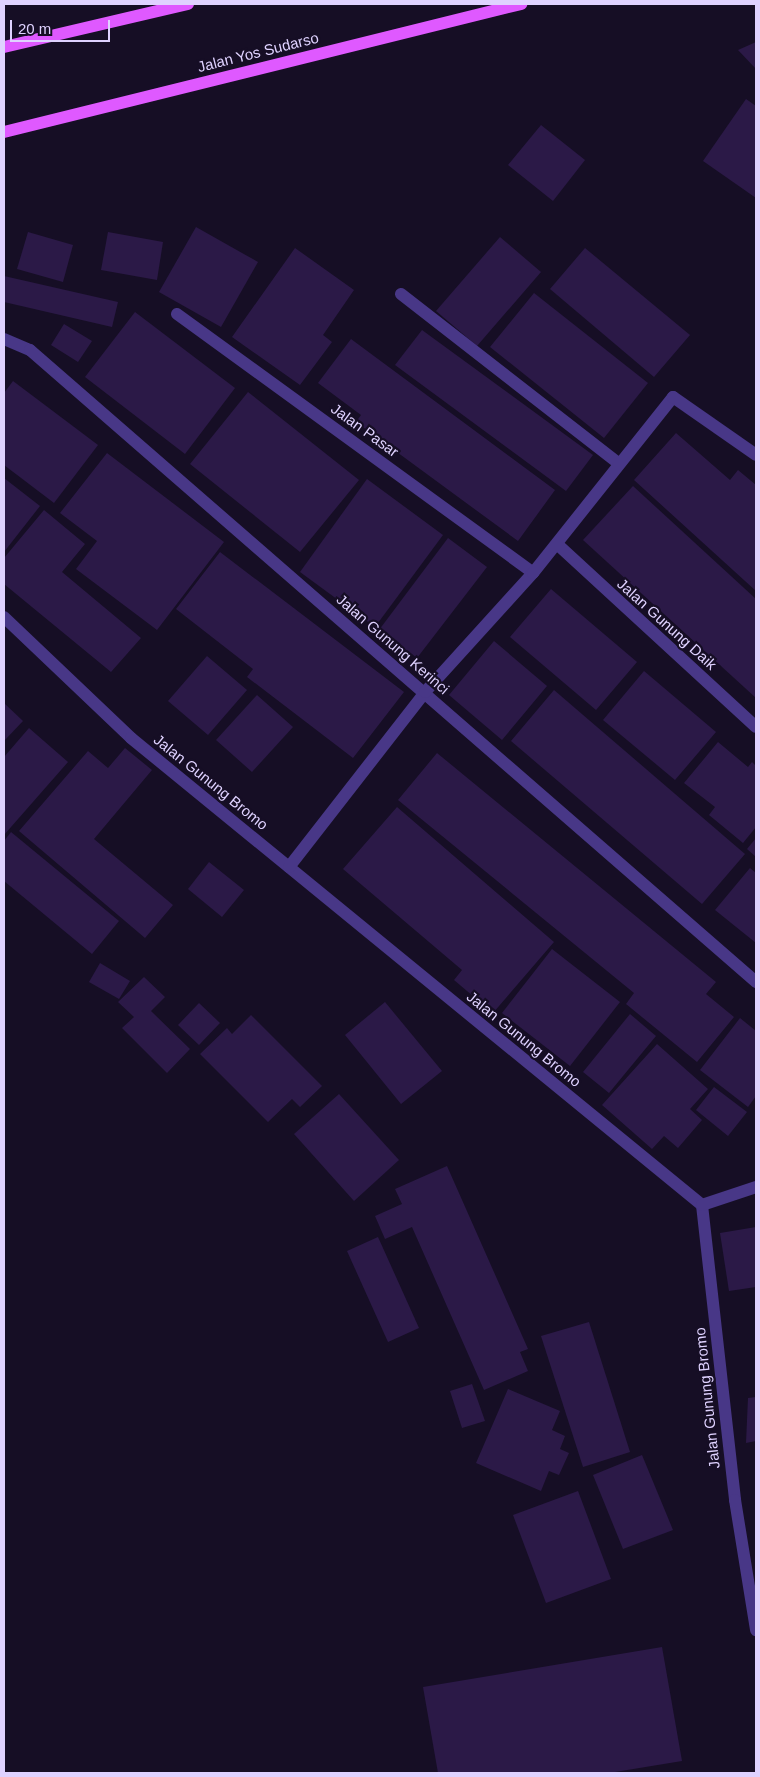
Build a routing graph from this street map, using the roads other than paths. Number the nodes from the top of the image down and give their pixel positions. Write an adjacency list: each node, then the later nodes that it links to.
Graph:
1 (188, 4): 3 (main road)
2 (521, 4): 4 (main road, Jalan Yos Sudarso)
3 (4, 47)
4 (4, 132)
5 (401, 294): 9 (street)
6 (177, 314): 11 (street, Jalan Pasar)
7 (4, 339): 13 (street, Jalan Gunung Kerinci)
8 (756, 455): 9 (street)
9 (617, 462): 10 (street)
10 (556, 544): 11 (street); 14 (street, Jalan Gunung Daik)
11 (533, 573): 13 (street)
12 (4, 617): 15 (street, Jalan Gunung Bromo)
13 (425, 692): 15 (street); 16 (street, Jalan Gunung Kerinci)
14 (756, 727)
15 (289, 867): 18 (street, Jalan Gunung Bromo)
16 (756, 982)
17 (756, 1187): 18 (street)
18 (702, 1205): 19 (street, Jalan Gunung Bromo)
19 (756, 1630)

